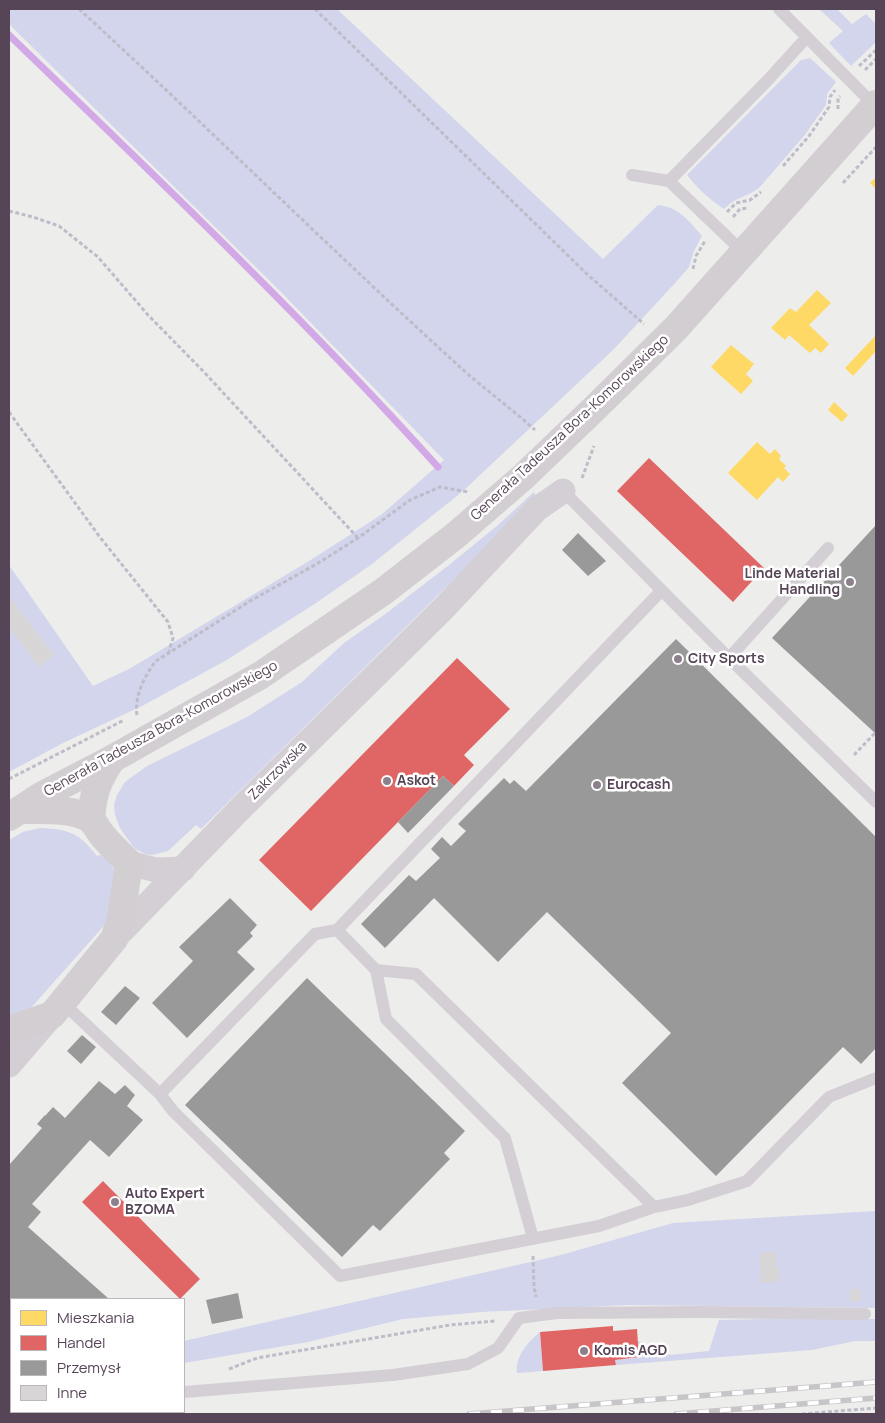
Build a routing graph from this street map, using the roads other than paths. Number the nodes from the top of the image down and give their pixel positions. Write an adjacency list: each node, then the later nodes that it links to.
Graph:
1 (779, 9): 2 (lane)
2 (807, 37): 3 (lane); 5 (lane)
3 (876, 105): 6 (street, Generała Tadeusza Bora-Komorowskiego)
4 (632, 175): 5 (lane)
5 (669, 181): 6 (lane)
6 (743, 252): 11 (street, Generała Tadeusza Bora-Komorowskiego)
7 (572, 485): 9 (lane); 16 (street, Zakrzowska)
8 (828, 548): 10 (lane)
9 (661, 591): 10 (lane); 17 (lane)
10 (728, 658): 12 (lane)
11 (112, 759): 13 (street, Generała Tadeusza Bora-Komorowskiego); 14 (street)
12 (876, 802)
13 (15, 814): 14 (street)
14 (91, 820): 15 (street)
15 (129, 863): 16 (street); 18 (street)
16 (183, 869): 18 (street, Zakrzowska)
17 (337, 930): 19 (lane); 24 (lane)
18 (114, 939): 20 (street, Zakrzowska)
19 (376, 970): 25 (lane); 26 (lane)
20 (57, 1009): 21 (street); 22 (street, Zakrzowska); 24 (lane)
21 (9, 1030)
22 (9, 1065)
23 (876, 1078): 25 (lane)
24 (160, 1094): 26 (lane)
25 (654, 1207): 26 (lane)
26 (533, 1238)
27 (865, 1314): 28 (lane)
28 (185, 1392)

